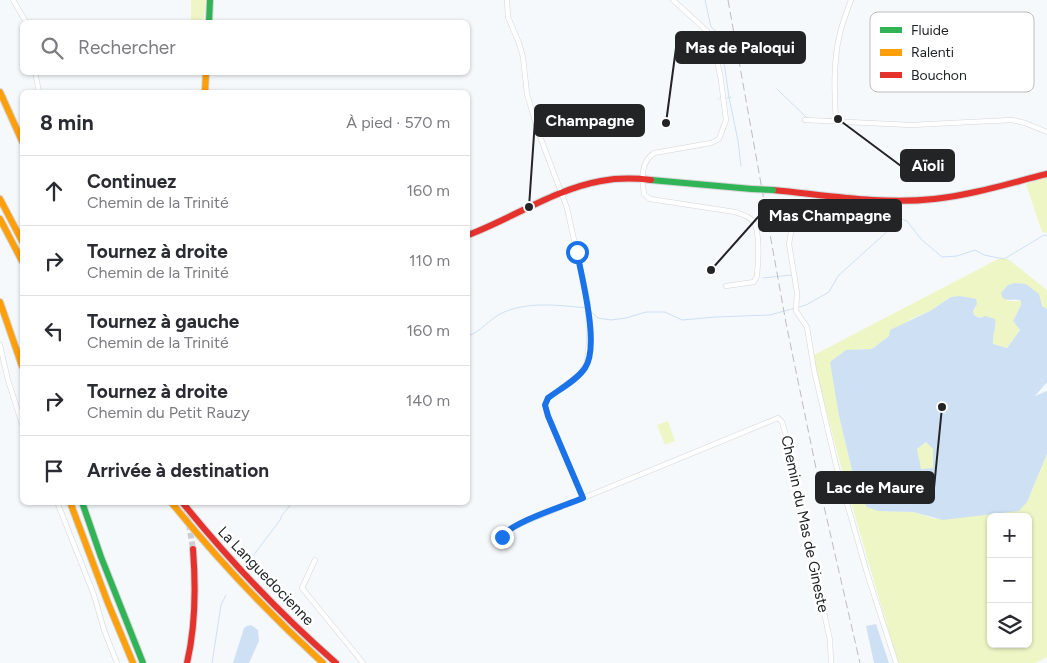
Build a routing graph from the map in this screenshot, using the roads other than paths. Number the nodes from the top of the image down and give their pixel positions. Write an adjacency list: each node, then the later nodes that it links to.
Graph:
1 (13, 0): 6 (street)
2 (210, 0): 7 (main road)
3 (507, 0): 19 (street)
4 (674, 0): 18 (street)
5 (851, 0): 14 (street)
6 (25, 20)
7 (209, 20)
8 (36, 75): 10 (street)
9 (206, 75): 11 (main road)
10 (39, 90)
11 (205, 90)
12 (0, 92): 16 (main road)
13 (805, 120): 14 (street)
14 (836, 121): 15 (street)
15 (1047, 132)
16 (20, 137)
17 (1047, 174): 21 (main road)
18 (642, 179): 19 (main road); 21 (main road, bridge); 26 (street)
19 (563, 193): 23 (main road); 31 (street)
20 (0, 199): 24 (main road)
21 (890, 200): 48 (street)
22 (0, 219): 25 (main road)
23 (470, 234)
24 (20, 237)
25 (20, 257)
26 (726, 286)
27 (0, 302): 29 (main road)
28 (0, 345): 30 (street)
29 (20, 360)
30 (20, 418)
31 (583, 498): 37 (street); 47 (street, Chemin du Mas de Gineste)
32 (58, 505): 40 (street)
33 (71, 505): 41 (main road)
34 (83, 505): 42 (main road)
35 (174, 505): 44 (main road, La Languedocienne)
36 (184, 505): 45 (main road, La Languedocienne)
37 (501, 541)
38 (193, 549): 43 (main road)
39 (315, 560): 46 (street)
40 (117, 663)
41 (133, 663)
42 (143, 663)
43 (186, 663)
44 (323, 663)
45 (336, 663)
46 (363, 663)
47 (831, 663)
48 (896, 663)

